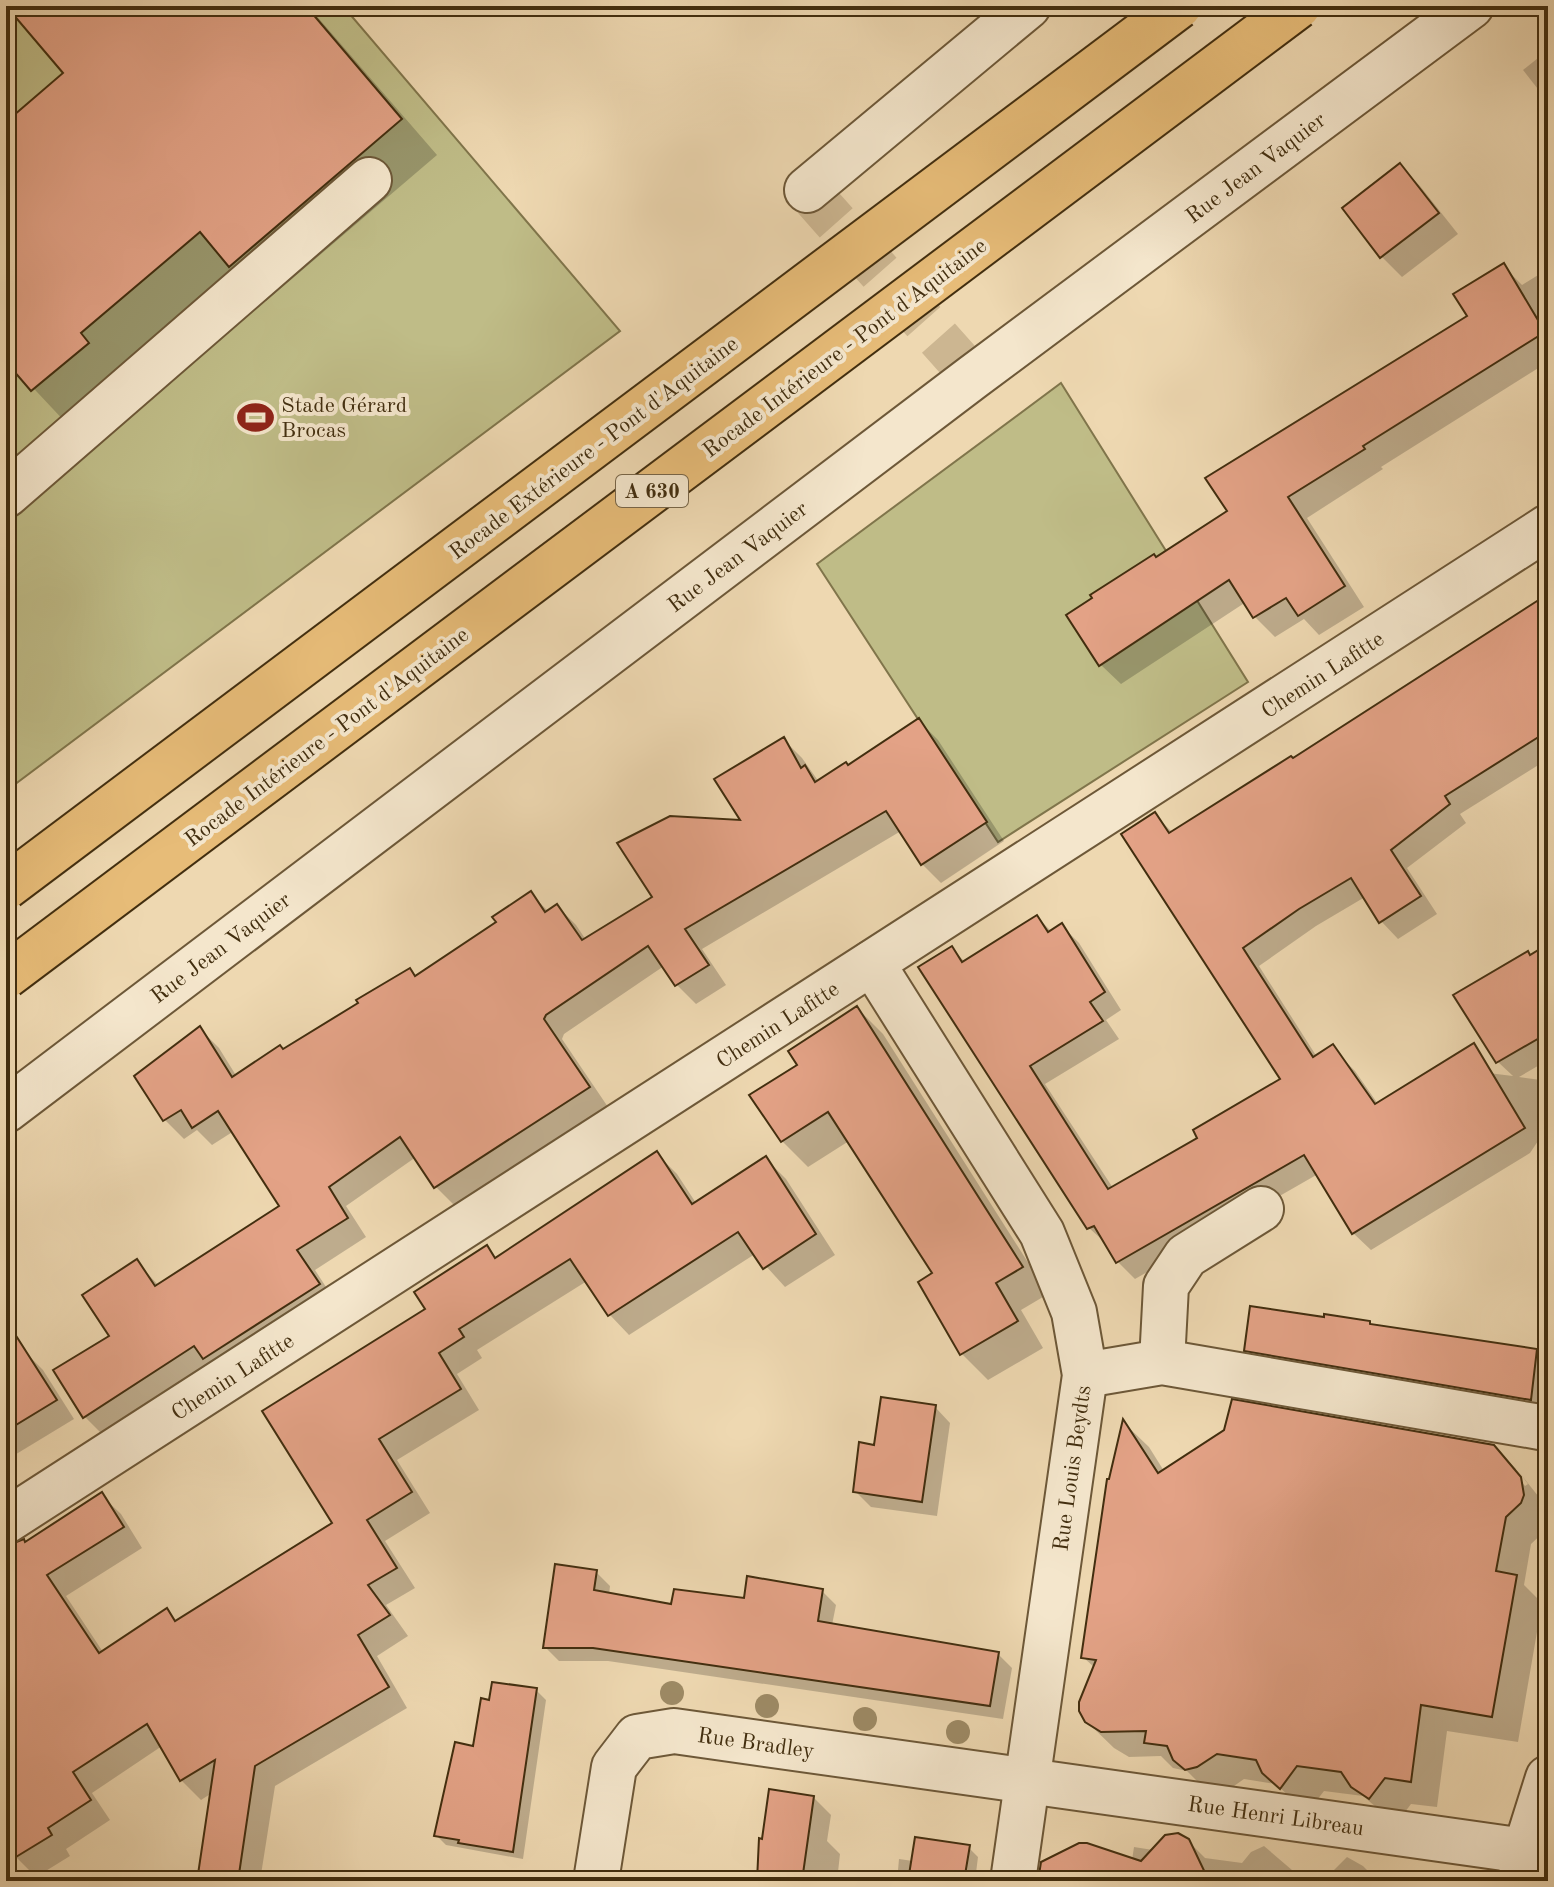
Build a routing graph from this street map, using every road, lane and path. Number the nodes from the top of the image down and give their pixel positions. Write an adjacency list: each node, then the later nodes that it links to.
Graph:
1 (1028, 6): 6 (street)
2 (1179, 6): 9 (highway, Rocade Extérieure - Pont d'Aquitaine, bridge)
3 (1298, 6): 11 (highway, Rocade Intérieure - Pont d'Aquitaine / A 630, bridge)
4 (1471, 6): 12 (street, Rue Jean Vaquier)
5 (369, 180): 7 (street)
6 (807, 190)
7 (6, 495)
8 (1548, 527): 10 (street, Chemin Lafitte)
9 (6, 887)
10 (872, 963): 15 (street, Rue Louis Beydts); 17 (street, Chemin Lafitte)
11 (6, 976)
12 (6, 1110)
13 (1261, 1209): 14 (street)
14 (1162, 1362): 15 (street); 16 (street)
15 (1085, 1375): 19 (street, Rue Louis Beydts)
16 (1540, 1427)
17 (6, 1521)
18 (1548, 1778): 20 (street)
19 (1027, 1780): 20 (street, Rue Henri Libreau); 21 (street, Rue Bradley); 22 (street, Rue Louis Beydts)
20 (1522, 1866)
21 (596, 1881)
22 (1013, 1881)

